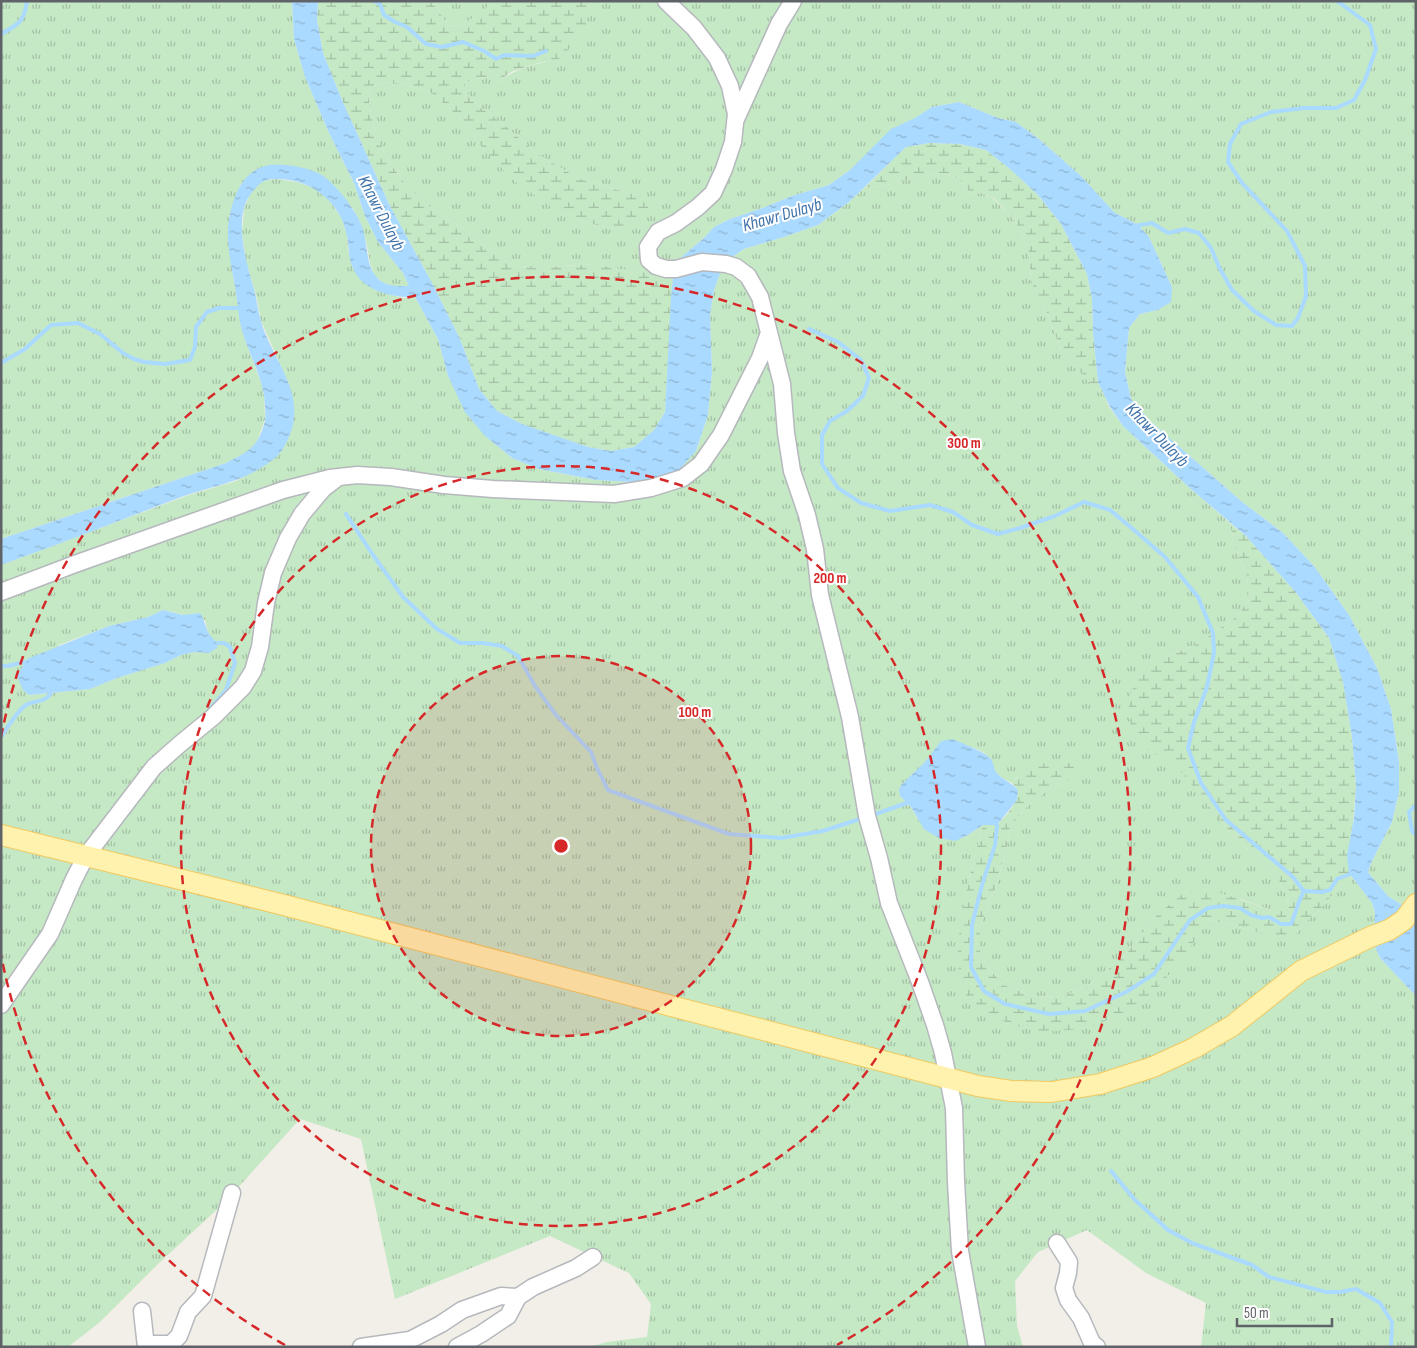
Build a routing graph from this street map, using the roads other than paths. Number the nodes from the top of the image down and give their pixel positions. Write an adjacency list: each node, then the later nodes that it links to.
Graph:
1 (666, 1): 3 (street)
2 (793, 1): 3 (street)
3 (735, 122): 4 (street)
4 (769, 333): 5 (street); 11 (street)
5 (337, 478): 6 (street); 8 (street)
6 (1, 592)
7 (1, 835): 8 (main road)
8 (86, 856): 10 (street); 11 (main road)
9 (1416, 904): 11 (main road)
10 (1, 1005)
11 (947, 1077): 20 (street)
12 (232, 1193): 17 (street)
13 (1057, 1243): 21 (street)
14 (593, 1256): 15 (street)
15 (518, 1297): 18 (street); 19 (street)
16 (142, 1311): 17 (street)
17 (146, 1345)
18 (361, 1347)
19 (457, 1347)
20 (977, 1347)
21 (1097, 1347)

